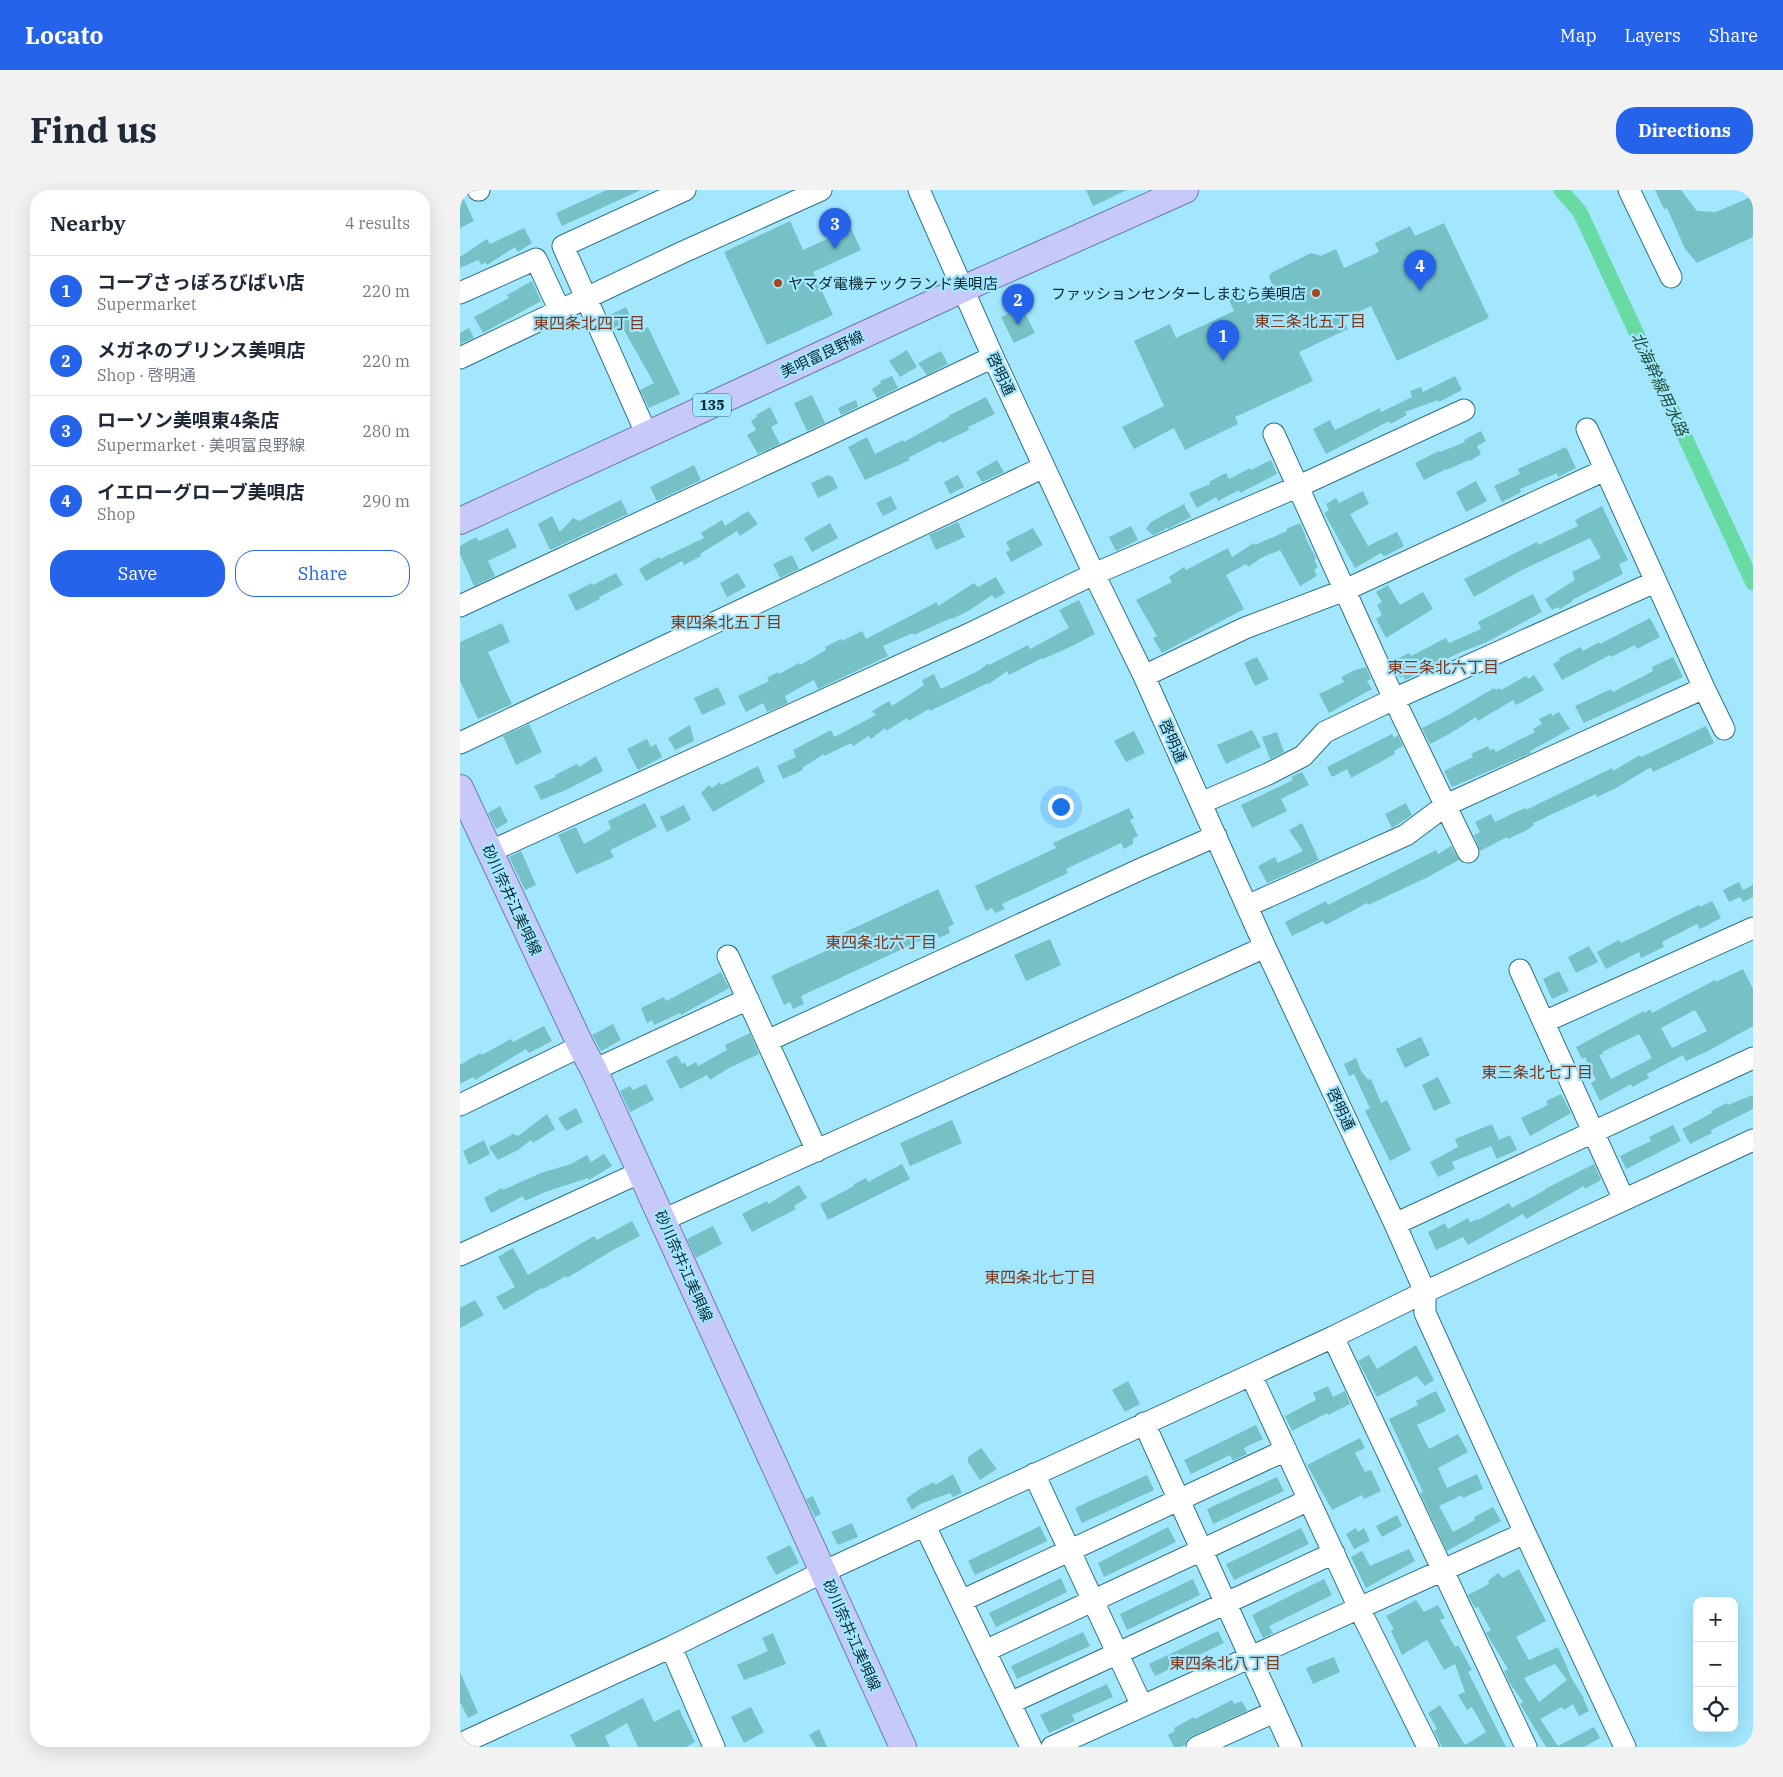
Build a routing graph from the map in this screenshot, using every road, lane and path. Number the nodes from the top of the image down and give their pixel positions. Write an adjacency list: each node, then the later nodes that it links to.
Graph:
1 (685, 190): 9 (street)
2 (821, 190): 9 (street)
3 (919, 190): 7 (street, 啓明通)
4 (1185, 190): 7 (main road, 美唄富良野線 / 135)
5 (1629, 190): 6 (street)
6 (1671, 276)
7 (964, 289): 11 (street, 啓明通); 16 (main road, 美唄富良野線 / 135)
8 (460, 293): 10 (street)
9 (586, 299): 10 (street); 16 (street)
10 (560, 311): 12 (street)
11 (993, 357): 17 (street, 啓明通); 24 (street)
12 (460, 358)
13 (1464, 410): 19 (street)
14 (1587, 429): 18 (street)
15 (1274, 434): 19 (street)
16 (647, 435): 20 (main road, 美唄富良野線 / 135)
17 (1044, 467): 21 (street, 啓明通); 29 (street)
18 (1605, 470): 22 (street); 23 (street)
19 (1297, 487): 21 (street); 23 (street)
20 (460, 521)
21 (1094, 574): 25 (street, 啓明通); 34 (street)
22 (1656, 582): 26 (street); 27 (street)
23 (1345, 590): 25 (street); 27 (street)
24 (460, 606)
25 (1144, 676): 31 (street, 啓明通)
26 (1704, 688): 28 (street); 32 (street)
27 (1394, 699): 31 (street); 32 (street)
28 (1724, 729)
29 (460, 743)
30 (460, 788): 34 (main road, 砂川奈井江美唄線)
31 (1201, 803): 33 (street, 啓明通)
32 (1446, 805): 35 (street); 36 (street)
33 (1216, 836): 36 (street, 啓明通); 43 (street)
34 (489, 852): 44 (main road, 砂川奈井江美唄線)
35 (1468, 852)
36 (1247, 906): 38 (street, 啓明通)
37 (1753, 928): 42 (street)
38 (1265, 947): 50 (street); 54 (street, 啓明通)
39 (728, 956): 41 (street)
40 (1520, 970): 42 (street)
41 (748, 999): 43 (street); 46 (street)
42 (1544, 1022): 48 (street)
43 (767, 1041): 50 (street)
44 (581, 1046): 46 (main road, 砂川奈井江美唄線); 47 (street)
45 (1753, 1058): 48 (street)
46 (594, 1070): 51 (main road, 砂川奈井江美唄線)
47 (460, 1105)
48 (1592, 1132): 52 (street); 54 (street)
49 (1753, 1140): 52 (street)
50 (817, 1151): 53 (street)
51 (641, 1172): 53 (main road, 砂川奈井江美唄線); 55 (street)
52 (1624, 1200): 56 (street)
53 (663, 1220): 70 (main road, 砂川奈井江美唄線)
54 (1395, 1224): 56 (street, 啓明通)
55 (460, 1255)
56 (1425, 1292): 57 (street); 65 (street, 啓明通)
57 (1333, 1338): 58 (street); 69 (street)
58 (1251, 1375): 59 (street); 60 (street)
59 (1144, 1423): 61 (street); 62 (street)
60 (1286, 1450): 62 (street); 63 (street)
61 (1034, 1474): 64 (street); 66 (street)
62 (1178, 1500): 66 (street); 67 (street)
63 (1310, 1500): 67 (street); 68 (street)
64 (925, 1526): 70 (street); 71 (street)
65 (1525, 1533): 69 (street); 91 (street, 啓明通)
66 (1070, 1550): 71 (street); 72 (street)
67 (1201, 1550): 72 (street); 73 (street)
68 (1334, 1553): 73 (street); 74 (street)
69 (1442, 1569): 74 (street); 90 (street)
70 (823, 1572): 75 (street); 84 (main road, 砂川奈井江美唄線)
71 (961, 1601): 76 (street)
72 (1093, 1601): 76 (street); 77 (street)
73 (1225, 1603): 77 (street); 78 (street)
74 (1359, 1608): 78 (street); 89 (street)
75 (671, 1647): 82 (street); 83 (street)
76 (985, 1651): 79 (street)
77 (1117, 1654): 79 (street); 80 (street)
78 (1249, 1658): 80 (street); 81 (street)
79 (1010, 1703): 85 (street)
80 (1142, 1706): 86 (street)
81 (1274, 1712): 87 (street); 88 (street)
82 (460, 1744)
83 (714, 1747)
84 (903, 1747)
85 (1031, 1747)
86 (1052, 1747)
87 (1197, 1747)
88 (1291, 1747)
89 (1428, 1747)
90 (1526, 1747)
91 (1625, 1747)

